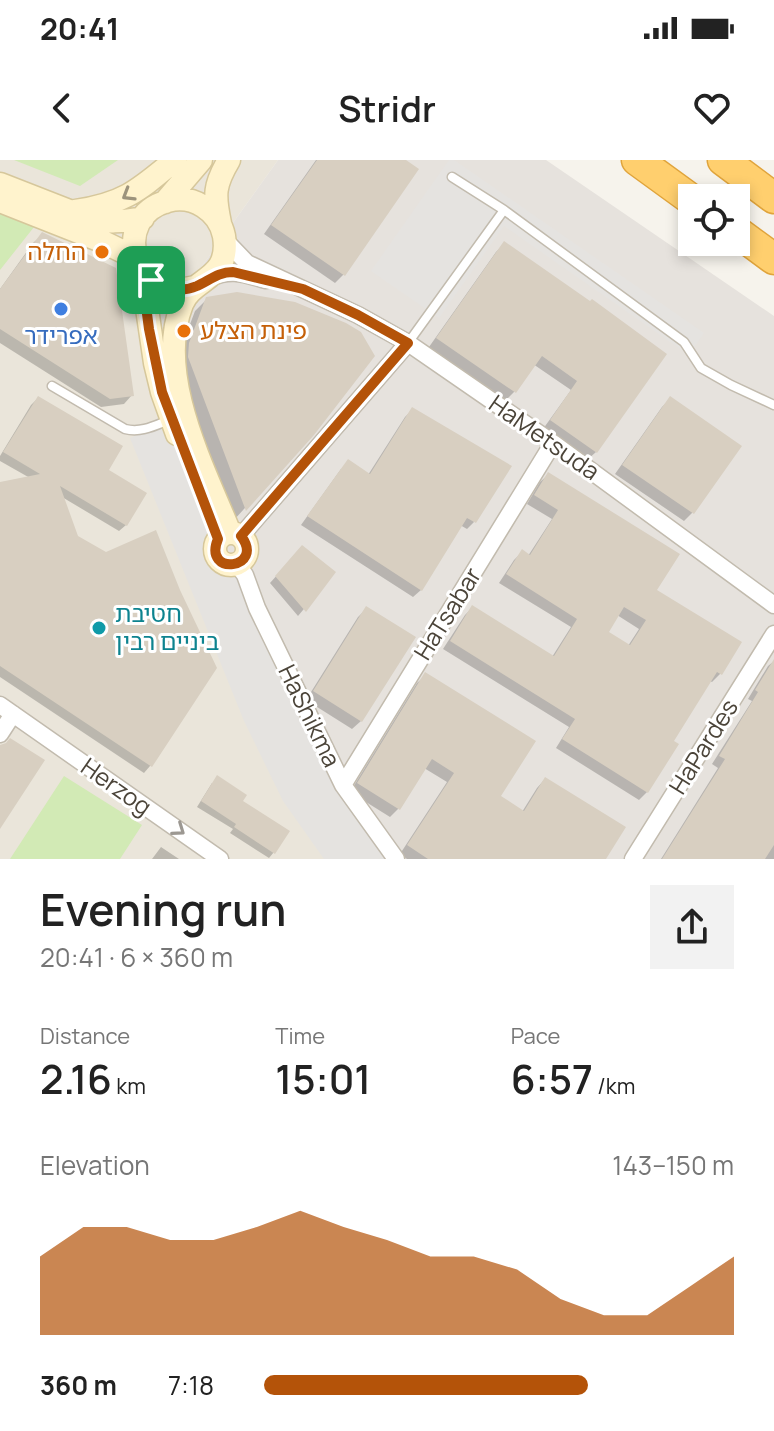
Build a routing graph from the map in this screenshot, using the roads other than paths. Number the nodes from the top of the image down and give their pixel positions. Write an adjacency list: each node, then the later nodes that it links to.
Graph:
1 (175, 160): 13 (street, one-way to 13)
2 (201, 160): 11 (street)
3 (229, 160): 15 (street)
4 (637, 160): 8 (highway)
5 (723, 160): 9 (highway)
6 (452, 177): 12 (lane)
7 (0, 184): 13 (street)
8 (678, 190)
9 (774, 198)
10 (0, 201): 18 (street)
11 (165, 202): 14 (street); 15 (street)
12 (504, 210): 21 (lane); 23 (lane)
13 (72, 212): 14 (street)
14 (143, 218): 18 (street)
15 (222, 232): 19 (street); 20 (street, HaMetsuda)
16 (750, 241): 17 (highway)
17 (774, 259)
18 (138, 263): 19 (street); 24 (street)
19 (203, 282): 20 (street, HaMetsuda); 26 (street)
20 (303, 289): 21 (street, HaMetsuda)
21 (408, 343): 25 (street, HaMetsuda); 26 (street)
22 (52, 386): 24 (lane)
23 (774, 405)
24 (171, 419): 26 (street)
25 (553, 443): 28 (street, HaMetsuda); 32 (street, HaTsabar)
26 (230, 536): 27 (street)
27 (237, 564): 32 (street, HaShikma)
28 (774, 605)
29 (774, 634): 35 (street, HaPardes)
30 (6, 710): 31 (street, Herzog); 33 (street, Herzog, one-way to 33)
31 (0, 734)
32 (343, 785): 34 (street, HaShikma)
33 (220, 859)
34 (396, 859)
35 (633, 859)

